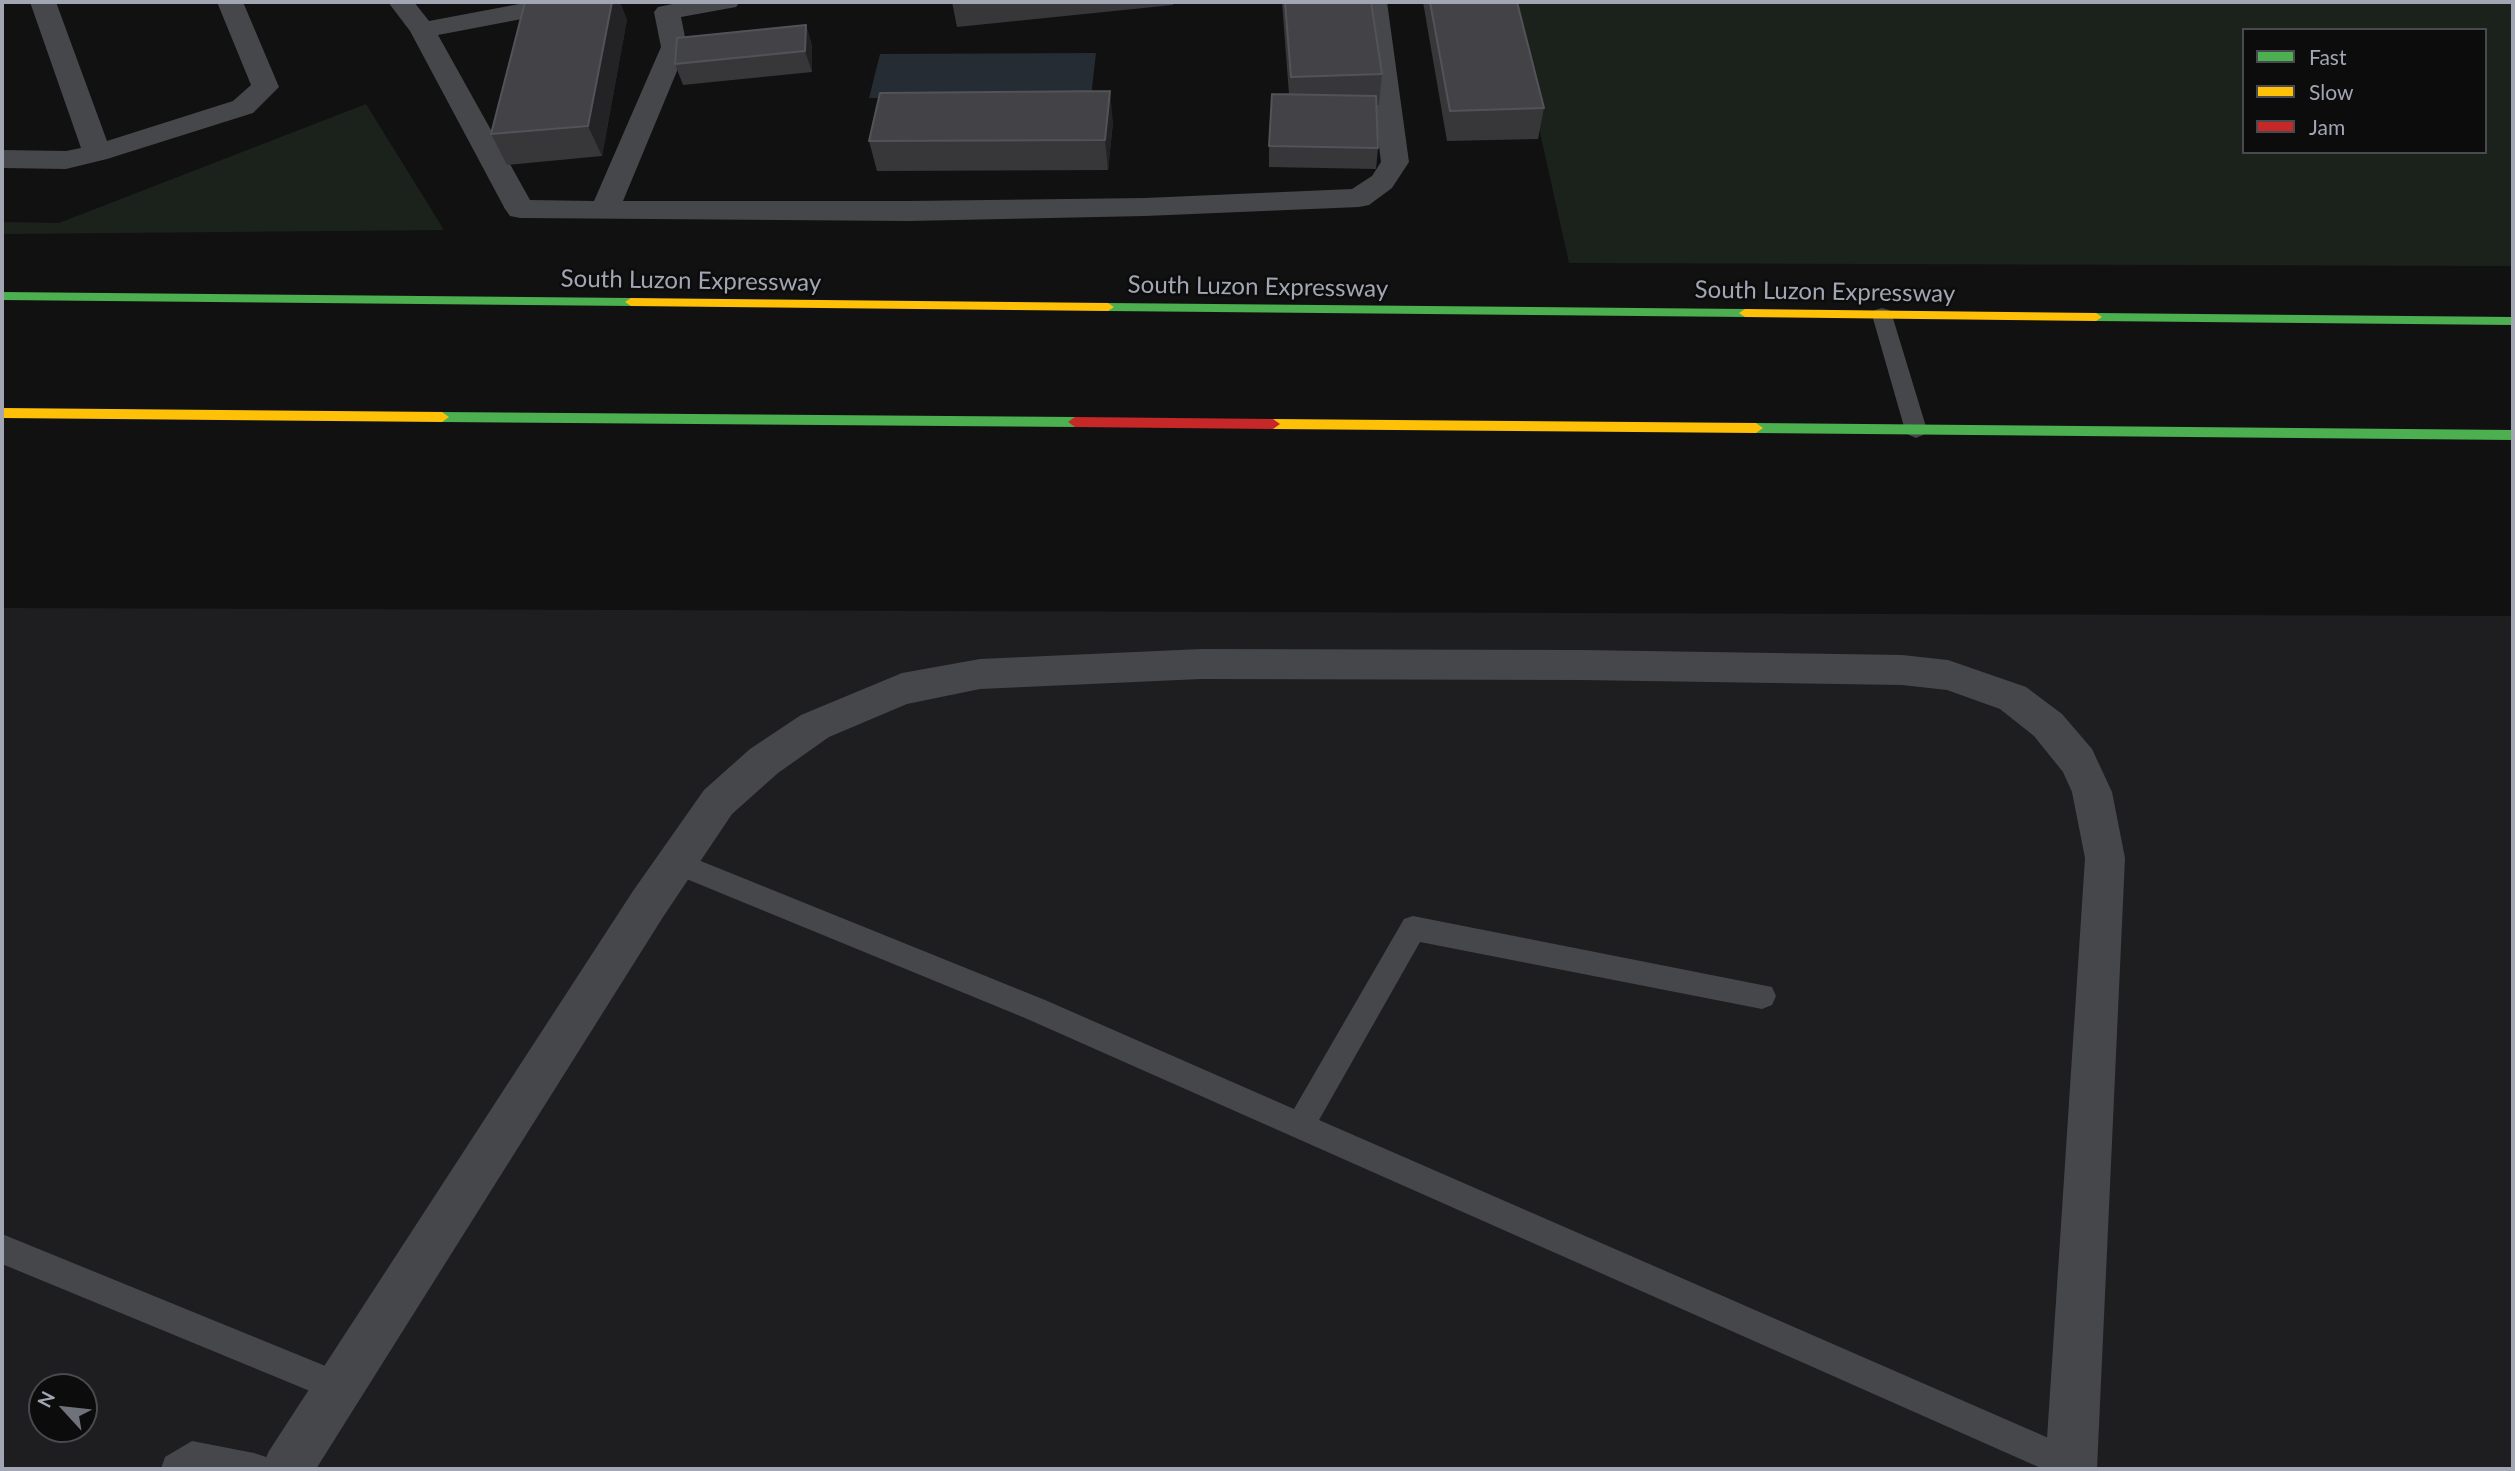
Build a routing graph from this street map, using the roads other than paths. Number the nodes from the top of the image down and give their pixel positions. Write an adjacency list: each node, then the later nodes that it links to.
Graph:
1 (43, 2): 8 (street)
2 (230, 2): 8 (street)
3 (401, 2): 7 (street)
4 (569, 2): 7 (street)
5 (727, 2): 10 (street)
6 (1374, 2): 10 (street)
7 (422, 30): 10 (street)
8 (97, 153): 9 (street)
9 (2, 159)
10 (604, 211)
11 (2, 296): 12 (highway, South Luzon Expressway)
12 (1882, 315): 13 (highway, South Luzon Expressway); 15 (lane)
13 (2513, 321)
14 (2, 413): 15 (highway)
15 (1916, 430): 16 (highway)
16 (2513, 435)
17 (676, 863): 19 (lane); 21 (street); 22 (street)
18 (1762, 996): 19 (lane)
19 (1300, 1125): 22 (lane)
20 (2, 1249): 21 (lane)
21 (339, 1387): 25 (street)
22 (2071, 1467)
23 (177, 1469): 24 (lane)
24 (254, 1469)
25 (287, 1469)

